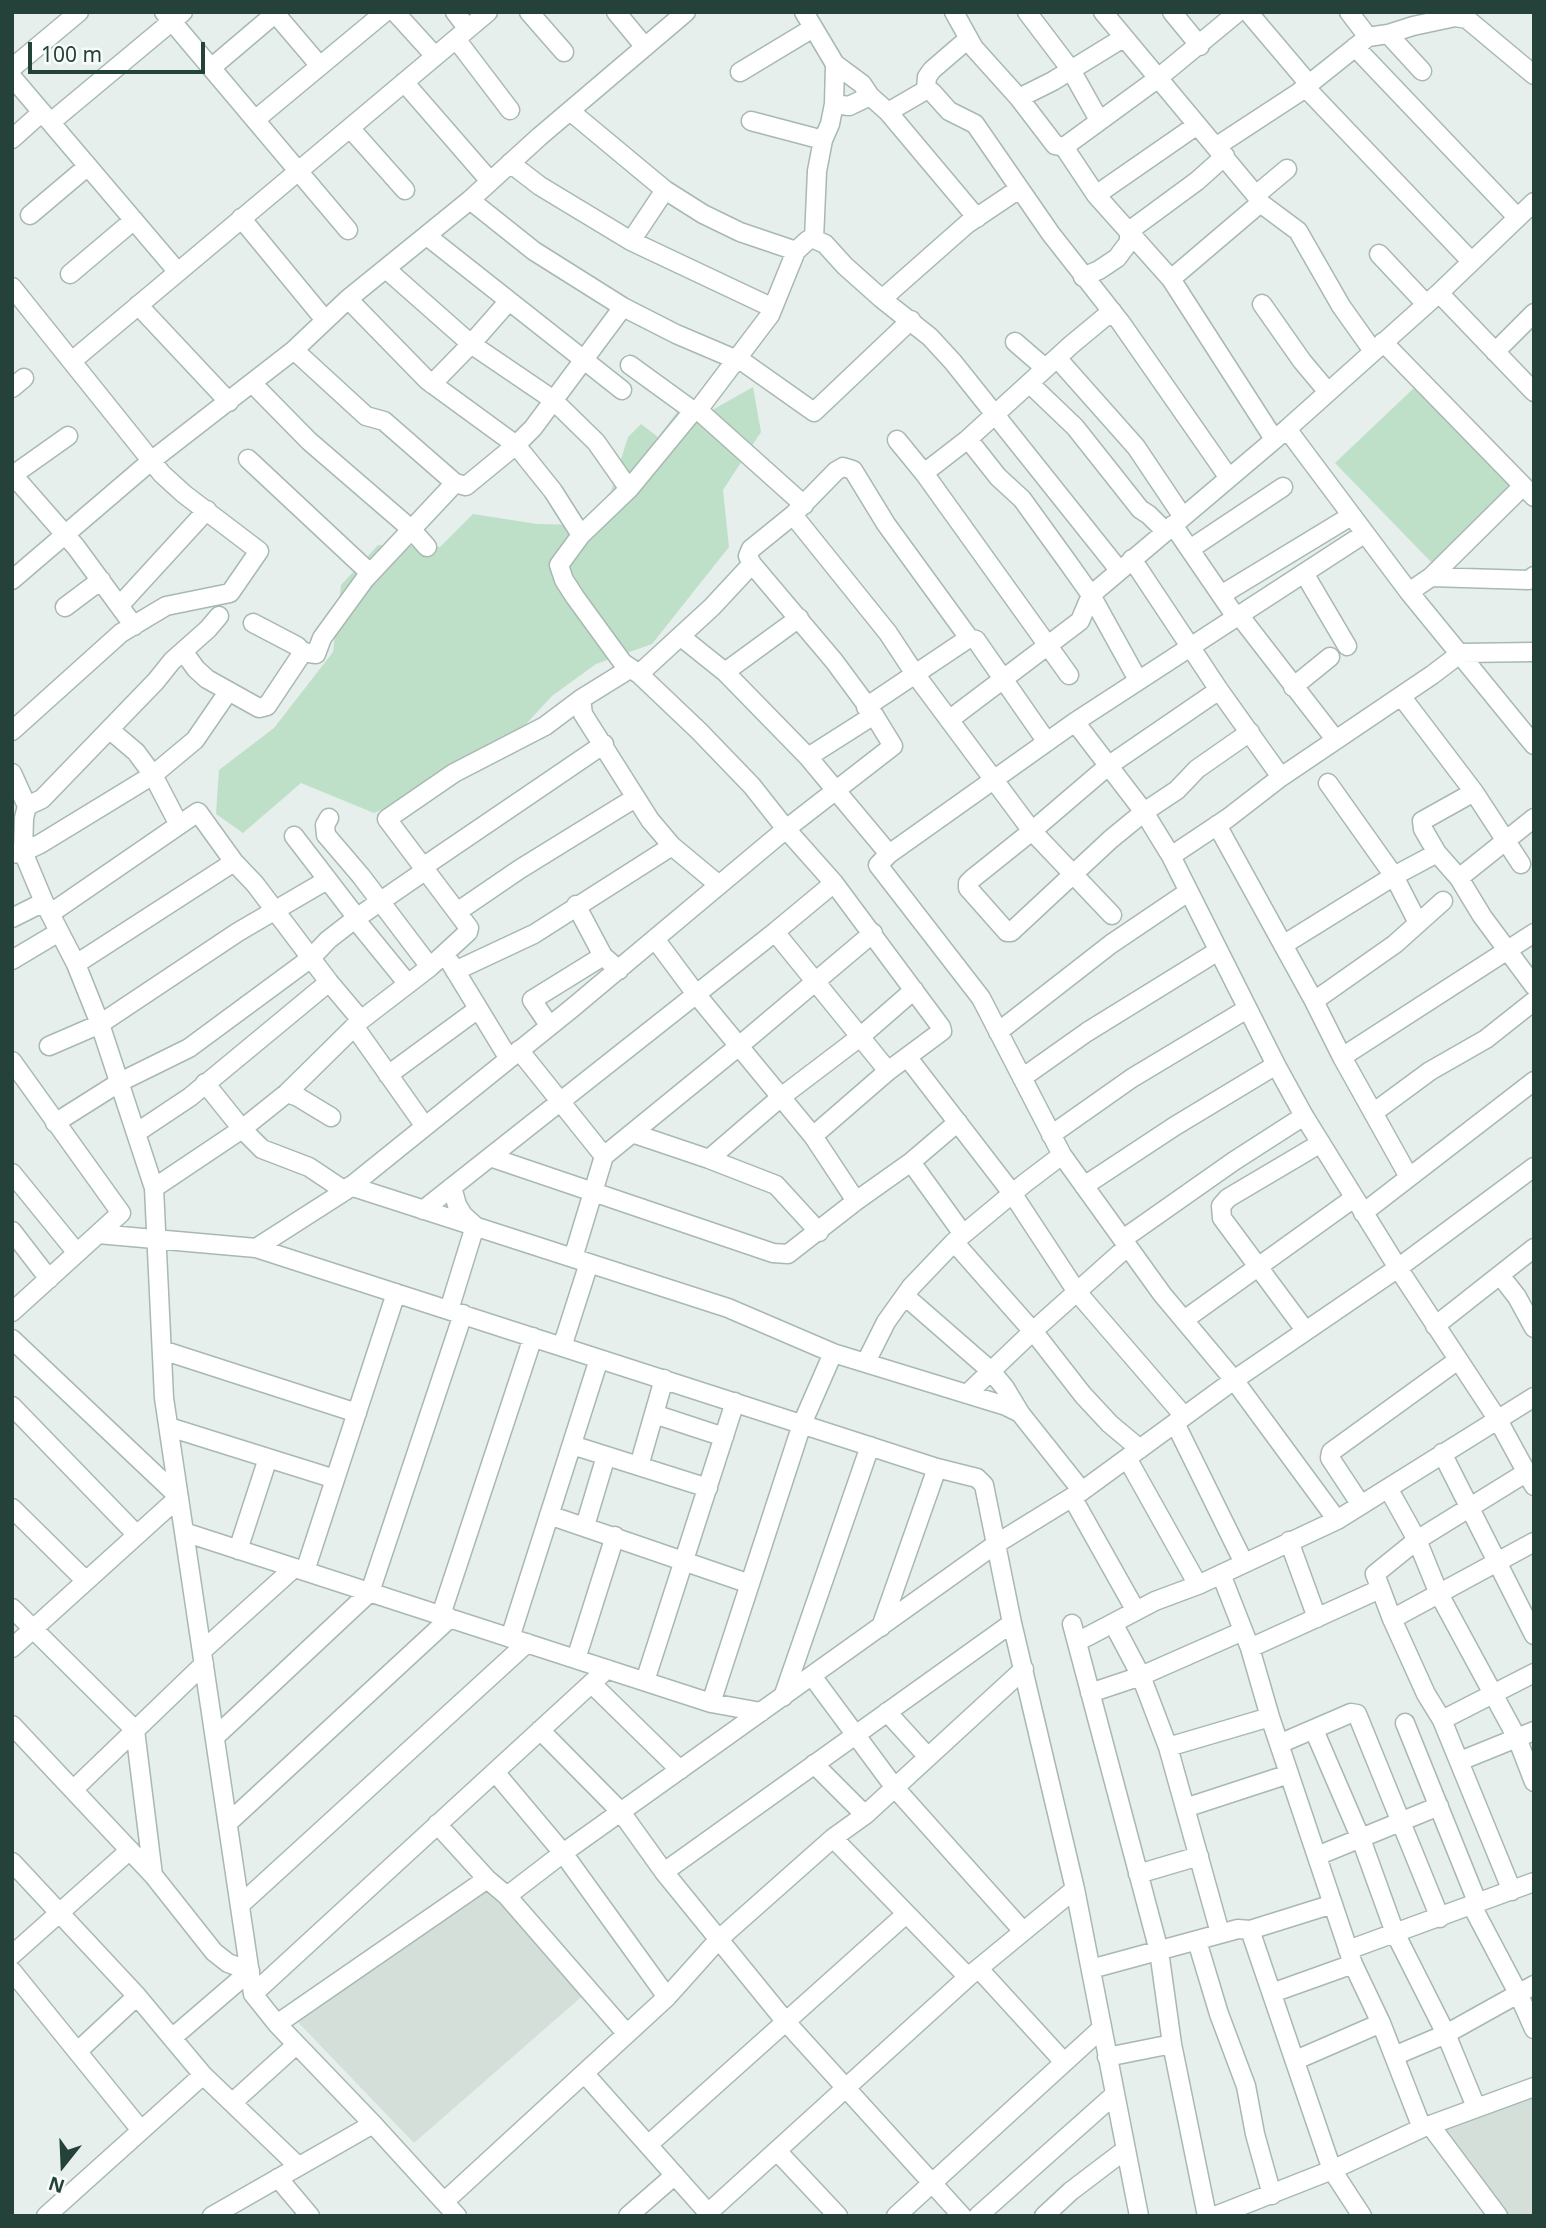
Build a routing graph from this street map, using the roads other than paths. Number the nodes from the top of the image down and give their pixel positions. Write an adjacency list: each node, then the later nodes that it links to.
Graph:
1 (79, 12): 31 (street)
2 (385, 12): 30 (street)
3 (395, 12): 28 (street)
4 (455, 12): 20 (street)
5 (488, 12): 20 (street)
6 (529, 12): 27 (street)
7 (616, 12): 26 (street)
8 (686, 12): 26 (street)
9 (954, 12): 22 (street)
10 (1027, 12): 33 (street)
11 (1103, 12): 23 (street)
12 (1172, 12): 25 (street)
13 (1248, 12): 40 (street)
14 (1349, 12): 24 (street)
15 (276, 13): 30 (street); 32 (street)
16 (173, 15): 32 (street); 48 (street)
17 (1454, 15): 21 (street); 36 (street)
18 (1228, 16): 25 (street)
19 (811, 18): 29 (street); 35 (street)
20 (462, 34): 28 (street); 45 (street)
21 (1388, 34): 24 (street); 34 (street)
22 (968, 38): 41 (street); 43 (street)
23 (1123, 38): 33 (street); 38 (street)
24 (1362, 42): 40 (street); 71 (street)
25 (1200, 46): 38 (street)
26 (645, 47): 46 (street)
27 (564, 52)
28 (435, 56): 39 (street)
29 (835, 64): 42 (street); 44 (street)
30 (320, 66): 49 (street)
31 (12, 68)
32 (211, 68): 49 (street)
33 (1071, 70): 43 (street); 50 (street)
34 (1422, 71)
35 (740, 72)
36 (1534, 75)
37 (12, 77): 48 (street)
38 (1157, 79): 50 (street); 52 (street)
39 (404, 82): 53 (street); 62 (street)
40 (1307, 86): 57 (street); 82 (street)
41 (926, 90): 47 (street); 63 (street)
42 (870, 96): 44 (street); 47 (street)
43 (1019, 98): 56 (street)
44 (834, 104): 55 (street)
45 (510, 110)
46 (570, 111): 58 (street); 65 (street)
47 (888, 112): 73 (street)
48 (46, 117): 54 (street); 59 (street)
49 (255, 120): 61 (street)
50 (1099, 120): 56 (street)
51 (751, 121): 55 (street)
52 (1197, 125): 57 (street); 66 (street)
53 (350, 128): 61 (street); 64 (street)
54 (12, 139)
55 (823, 141): 78 (street)
56 (1063, 146): 66 (street)
57 (1221, 151): 67 (street); 76 (street)
58 (510, 163): 62 (street); 79 (street)
59 (88, 166): 70 (street); 74 (street)
60 (1287, 169): 67 (street)
61 (299, 172): 72 (street); 75 (street)
62 (491, 181): 68 (street)
63 (1019, 189): 73 (street); 86 (street)
64 (405, 190)
65 (665, 190): 79 (street); 80 (street)
66 (1096, 195): 76 (street)
67 (1258, 198): 87 (street); 103 (street)
68 (470, 201): 77 (street); 95 (street)
69 (1534, 202): 71 (street)
70 (30, 215)
71 (1517, 217): 82 (street)
72 (241, 218): 84 (street); 99 (street)
73 (977, 218): 91 (street)
74 (134, 220): 84 (street); 85 (street)
75 (348, 230)
76 (1129, 231): 86 (street); 87 (street)
77 (427, 236): 83 (street); 92 (street)
78 (814, 239): 80 (street); 91 (street)
79 (631, 241): 96 (street)
80 (796, 251): 96 (street)
81 (1379, 254): 89 (street)
82 (1471, 261): 89 (street)
83 (386, 269): 90 (street); 102 (street)
84 (177, 271): 94 (street)
85 (70, 274)
86 (1083, 277): 97 (street)
87 (1171, 279): 121 (street)
88 (14, 293): 108 (street)
89 (1432, 298): 103 (street); 105 (street)
90 (348, 299): 99 (street); 112 (street)
91 (882, 299): 100 (street)
92 (508, 302): 102 (street); 106 (street)
93 (1262, 304): 115 (street)
94 (138, 305): 108 (street); 118 (street)
95 (623, 307): 106 (street); 107 (street)
96 (773, 309): 107 (street)
97 (1112, 311): 109 (street); 130 (street)
98 (1534, 313): 105 (street)
99 (325, 320): 104 (street)
100 (911, 320): 107 (street); 120 (street)
101 (1015, 342): 109 (street)
102 (471, 344): 112 (street); 117 (street)
103 (1378, 346): 115 (street); 134 (street)
104 (294, 350): 111 (street); 131 (street)
105 (1495, 352): 116 (street)
106 (583, 359): 114 (street); 117 (street)
107 (739, 359): 119 (street)
108 (72, 361): 127 (street)
109 (1051, 363): 113 (street); 138 (street)
110 (630, 365): 119 (street)
111 (252, 383): 118 (street); 139 (street)
112 (432, 384): 125 (street)
113 (1030, 384): 120 (street); 138 (street)
114 (622, 390)
115 (1328, 392): 121 (street)
116 (1534, 392)
117 (552, 400): 125 (street); 133 (street)
118 (229, 402): 127 (street)
119 (696, 410): 133 (street); 136 (street)
120 (996, 414): 123 (street); 146 (street)
121 (1281, 434): 130 (street); 137 (street)
122 (68, 436): 129 (street)
123 (968, 439): 128 (street); 154 (street)
124 (897, 440): 128 (street)
125 (516, 445): 131 (street); 142 (street)
126 (248, 459): 147 (street)
127 (151, 461): 135 (street); 140 (street)
128 (924, 473): 165 (street)
129 (13, 475): 140 (street)
130 (1229, 478): 138 (street)
131 (455, 483): 139 (street)
132 (1283, 487): 144 (street)
133 (629, 489): 142 (street)
134 (1528, 491): 150 (street)
135 (207, 510): 156 (street); 162 (street)
136 (798, 510): 145 (street); 164 (street); 175 (street)
137 (1351, 516): 141 (street); 155 (street)
138 (1174, 524): 144 (street); 146 (street)
139 (411, 529): 143 (street); 147 (street)
140 (64, 534): 151 (street); 152 (street)
141 (1364, 534): 148 (street); 153 (street)
142 (581, 535): 173 (street)
143 (428, 547)
144 (1190, 549): 155 (street)
145 (752, 564): 160 (street); 163 (street)
146 (1126, 564): 154 (street); 166 (street)
147 (370, 573): 169 (street)
148 (1304, 573): 159 (street); 167 (street)
149 (1534, 576): 150 (street)
150 (1431, 577): 153 (street)
151 (12, 580)
152 (101, 580): 156 (street); 157 (street)
153 (1409, 592): 171 (street)
154 (1091, 595): 165 (street); 178 (street)
155 (1221, 595): 159 (street)
156 (120, 605): 162 (street)
157 (65, 607)
158 (219, 616): 168 (street)
159 (1237, 616): 166 (street); 179 (street)
160 (799, 618): 174 (street); 184 (street)
161 (253, 623): 169 (street)
162 (134, 626): 188 (street)
163 (680, 636): 173 (street); 174 (street)
164 (969, 638): 175 (street); 177 (street)
165 (1049, 644): 176 (street); 177 (street)
166 (1191, 646): 178 (street); 180 (street)
167 (1348, 646)
168 (183, 651): 181 (street); 187 (street)
169 (303, 652): 181 (street)
170 (1534, 652): 171 (street)
171 (1461, 653): 182 (street); 193 (street)
172 (1330, 657): 179 (street)
173 (635, 671): 183 (street); 210 (street)
174 (725, 672): 194 (street)
175 (915, 674): 184 (street); 185 (street)
176 (1069, 675)
177 (1002, 679): 185 (street); 191 (street)
178 (1138, 680): 186 (street)
179 (1293, 687): 190 (street)
180 (1219, 690): 189 (street); 195 (street)
181 (228, 692): 197 (street)
182 (1401, 696): 190 (street); 202 (street)
183 (581, 699): 192 (street); 221 (street)
184 (870, 711): 194 (street); 201 (street)
185 (949, 720): 199 (street)
186 (1075, 722): 191 (street); 195 (street)
187 (110, 730): 197 (street); 204 (street)
188 (12, 731)
189 (1250, 732): 198 (street); 205 (street)
190 (1335, 739): 198 (street)
191 (1047, 742): 199 (street)
192 (604, 744): 203 (street); 221 (street)
193 (1534, 745)
194 (808, 757): 201 (street)
195 (1108, 766): 205 (street); 211 (street)
196 (12, 773): 204 (street)
197 (153, 775): 208 (street); 215 (street)
198 (1281, 777): 209 (street)
199 (994, 778): 211 (street); 217 (street)
200 (1328, 783): 223 (street)
201 (836, 789): 210 (street); 217 (street)
202 (1474, 792): 213 (street); 216 (street)
203 (635, 798): 214 (street); 234 (street)
204 (27, 806): 215 (street)
205 (1144, 812): 218 (street); 222 (street)
206 (329, 818): 230 (street)
207 (1534, 818): 213 (street)
208 (178, 825): 219 (street); 232 (street)
209 (1217, 825): 218 (street); 244 (street)
210 (786, 829): 226 (street); 227 (street)
211 (1032, 831): 222 (street); 222 (street)
212 (294, 836): 225 (street)
213 (1505, 840): 220 (street); 224 (street)
214 (672, 846): 227 (street); 231 (street)
215 (18, 853): 232 (street)
216 (1437, 853): 223 (street); 224 (street)
217 (889, 854): 270 (street)
218 (1171, 856): 228 (street)
219 (233, 862): 233 (street); 251 (street)
220 (1521, 864)
221 (424, 868): 230 (street); 234 (street)
222 (1073, 875): 235 (street)
223 (1394, 876): 238 (street); 244 (street)
224 (1459, 878): 246 (street)
225 (327, 880): 233 (street); 237 (street)
226 (834, 883): 240 (street); 241 (street)
227 (719, 885): 243 (street)
228 (1188, 892): 245 (street); 270 (street)
229 (1443, 901): 238 (street)
230 (380, 902): 237 (street); 252 (street)
231 (576, 905): 248 (street); 254 (street)
232 (47, 908): 236 (street); 239 (street)
233 (275, 912): 249 (street); 268 (street)
234 (457, 912): 247 (street)
235 (1112, 915)
236 (12, 918)
237 (356, 919): 249 (street); 257 (street)
238 (1418, 923): 262 (street)
239 (59, 932): 250 (street); 251 (street)
240 (775, 932): 255 (street); 261 (street)
241 (873, 933): 255 (street); 260 (street)
242 (1534, 933): 246 (street)
243 (655, 939): 253 (street); 261 (street)
244 (1283, 946): 262 (street)
245 (1218, 951): 266 (street); 281 (street)
246 (1508, 952): 259 (street); 275 (street)
247 (444, 954): 252 (street); 254 (street)
248 (603, 956): 253 (street); 258 (street)
249 (311, 958): 256 (street); 283 (street)
250 (12, 960)
251 (76, 964): 268 (street)
252 (430, 967): 257 (street)
253 (619, 970): 265 (street)
254 (455, 971): 264 (street)
255 (816, 981): 271 (street); 273 (street)
256 (329, 982): 267 (street); 284 (street)
257 (408, 984): 267 (street)
258 (556, 984): 265 (street); 269 (street)
259 (1534, 986)
260 (914, 990): 271 (street); 276 (street)
261 (696, 994): 273 (street); 287 (street)
262 (1314, 1001): 275 (street)
263 (1534, 1001): 288 (street)
264 (478, 1009): 274 (street); 280 (street)
265 (571, 1009): 269 (street)
266 (1247, 1009): 278 (street); 297 (street)
267 (358, 1023): 280 (street); 285 (street)
268 (100, 1024): 272 (street); 283 (street)
269 (550, 1026): 274 (street)
270 (998, 1032): 281 (street)
271 (860, 1037): 279 (street); 286 (street)
272 (49, 1046)
273 (739, 1046): 286 (street); 296 (street)
274 (514, 1054): 287 (street); 293 (street)
275 (1342, 1057): 288 (street)
276 (908, 1058): 279 (street); 291 (street)
277 (12, 1061): 292 (street)
278 (1276, 1065): 289 (street); 308 (street)
279 (888, 1071): 298 (street)
280 (388, 1076): 293 (street)
281 (1022, 1078): 297 (street)
282 (1534, 1081): 307 (street)
283 (120, 1082): 292 (street); 295 (street)
284 (205, 1083): 294 (street); 295 (street)
285 (287, 1093): 290 (street); 294 (street)
286 (781, 1097): 298 (street); 303 (street)
287 (561, 1101): 300 (street); 302 (street)
288 (1373, 1113): 307 (street)
289 (1304, 1116): 299 (street); 323 (street)
290 (331, 1117)
291 (958, 1122): 304 (street); 313 (street)
292 (55, 1123): 320 (street)
293 (424, 1125): 311 (street)
294 (242, 1129): 310 (street); 311 (street)
295 (136, 1133): 310 (street)
296 (632, 1133): 300 (street); 303 (street)
297 (1051, 1135): 301 (street)
298 (813, 1136): 314 (street)
299 (1321, 1143): 315 (street); 328 (street)
300 (604, 1156): 312 (street)
301 (1062, 1156): 308 (street); 313 (street)
302 (490, 1157): 309 (street); 312 (street)
303 (709, 1159): 319 (street)
304 (911, 1162): 314 (street); 322 (street)
305 (1534, 1167): 329 (street)
306 (12, 1173): 326 (street)
307 (1409, 1177): 315 (street)
308 (1084, 1186): 323 (street)
309 (452, 1187): 316 (street); 317 (street)
310 (154, 1188): 321 (street)
311 (347, 1189): 316 (street); 324 (street)
312 (593, 1192): 319 (street); 327 (street)
313 (1012, 1193): 322 (street); 332 (street)
314 (856, 1200): 319 (street)
315 (1359, 1206): 328 (street); 329 (street)
316 (423, 1210): 317 (street)
317 (475, 1226): 327 (street); 336 (street)
318 (12, 1231): 331 (street)
319 (819, 1232)
320 (98, 1234): 321 (street); 326 (street)
321 (157, 1237): 324 (street); 345 (street)
322 (959, 1238): 334 (street); 341 (street)
323 (1125, 1243): 332 (street); 337 (street)
324 (256, 1248): 333 (street)
325 (1534, 1248): 330 (street)
326 (77, 1253): 331 (street)
327 (581, 1260): 344 (street); 346 (street)
328 (1258, 1267): 337 (street); 340 (street)
329 (1398, 1268): 338 (street); 340 (street)
330 (1500, 1275): 338 (street); 339 (street)
331 (49, 1279): 335 (street)
332 (1077, 1292): 341 (street); 360 (street)
333 (396, 1293): 336 (street); 357 (street)
334 (905, 1296): 349 (street); 350 (street)
335 (12, 1312)
336 (456, 1312): 342 (street); 402 (street)
337 (1184, 1320): 352 (street)
338 (1435, 1326): 348 (street)
339 (1534, 1328)
340 (1305, 1330): 352 (street)
341 (1033, 1331): 350 (street); 368 (street)
342 (533, 1337): 344 (street); 407 (street)
343 (12, 1339): 378 (street)
344 (562, 1347): 347 (street)
345 (162, 1350): 357 (street); 363 (street)
346 (833, 1353): 349 (street); 362 (street)
347 (599, 1359): 351 (street); 365 (street)
348 (1458, 1360): 361 (street); 379 (street)
349 (866, 1362): 353 (street)
350 (991, 1371): 353 (street); 359 (street)
351 (664, 1379): 355 (street); 358 (street)
352 (1234, 1380): 360 (street); 383 (street)
353 (967, 1394): 359 (street)
354 (1534, 1397): 361 (street)
355 (735, 1402): 362 (street); 364 (street)
356 (12, 1406): 386 (street)
357 (357, 1413): 373 (street)
358 (654, 1413): 364 (street); 371 (street)
359 (1020, 1413): 377 (street)
360 (1179, 1420): 368 (street); 395 (street)
361 (1498, 1420): 367 (street); 374 (street)
362 (802, 1423): 366 (street); 399 (street)
363 (169, 1427): 370 (street); 378 (street)
364 (724, 1437): 375 (street)
365 (572, 1445): 369 (street); 382 (street)
366 (870, 1446): 372 (street); 432 (street)
367 (1442, 1453): 376 (street); 380 (street)
368 (1133, 1454): 377 (street); 400 (street)
369 (606, 1456): 371 (street); 384 (street)
370 (268, 1458): 373 (street); 392 (street)
371 (639, 1466): 375 (street)
372 (937, 1468): 391 (street); 413 (street)
373 (335, 1479): 396 (street)
374 (1531, 1479): 380 (street)
375 (708, 1488): 393 (street)
376 (1388, 1488): 379 (street); 388 (street)
377 (1077, 1494): 391 (street); 405 (street)
378 (179, 1497): 385 (street); 386 (street)
379 (1361, 1505): 383 (street)
380 (1471, 1507): 388 (street); 394 (street)
381 (12, 1508): 398 (street)
382 (549, 1515): 384 (street); 417 (street)
383 (1337, 1520): 389 (street)
384 (585, 1526): 387 (street)
385 (184, 1532): 392 (street); 421 (street)
386 (137, 1535): 398 (street)
387 (615, 1536): 393 (street); 422 (street)
388 (1417, 1540): 401 (street); 403 (street)
389 (1289, 1541): 395 (street); 408 (street)
390 (1534, 1542): 394 (street)
391 (996, 1544): 410 (street); 413 (street)
392 (237, 1549): 396 (street)
393 (683, 1561): 399 (street); 428 (street)
394 (1497, 1562): 403 (street); 406 (street)
395 (1244, 1563): 397 (street)
396 (300, 1570): 402 (street); 421 (street)
397 (1221, 1573): 400 (street); 415 (street)
398 (86, 1581): 414 (street)
399 (750, 1584): 433 (street)
400 (1198, 1585): 405 (street)
401 (1380, 1589): 408 (street); 409 (street)
402 (370, 1592): 407 (street); 445 (street)
403 (1439, 1594): 409 (street); 431 (street)
404 (12, 1608): 414 (street)
405 (1136, 1611): 411 (street)
406 (1529, 1615): 416 (street)
407 (445, 1617): 417 (street); 462 (street)
408 (1317, 1618): 420 (street)
409 (1392, 1619): 437 (street)
410 (1013, 1623): 424 (street); 435 (street)
411 (1113, 1623): 418 (street); 427 (street)
412 (1072, 1624): 418 (street)
413 (881, 1627): 426 (street)
414 (33, 1629): 419 (street); 440 (street)
415 (1243, 1631): 420 (street); 427 (street)
416 (1534, 1635)
417 (518, 1640): 422 (street); 481 (street)
418 (1077, 1642): 430 (street)
419 (12, 1648)
420 (1250, 1648): 436 (street)
421 (203, 1657): 440 (street); 445 (street)
422 (576, 1659): 423 (street)
423 (607, 1669): 428 (street); 429 (street)
424 (1024, 1670): 449 (street); 477 (street)
425 (1534, 1673): 431 (street)
426 (812, 1675): 432 (street); 444 (street)
427 (1141, 1676): 430 (street); 448 (street)
428 (645, 1681): 433 (street)
429 (592, 1684): 441 (street); 452 (street)
430 (1090, 1693): 473 (street)
431 (1492, 1693): 437 (street); 446 (street)
432 (783, 1696): 434 (street)
433 (711, 1703): 434 (street)
434 (761, 1712): 452 (street)
435 (887, 1712): 444 (street); 449 (street)
436 (1269, 1717): 447 (street); 448 (street)
437 (1442, 1720): 450 (street)
438 (1405, 1723): 458 (street)
439 (12, 1725): 457 (street)
440 (135, 1730): 457 (street); 474 (street)
441 (540, 1730): 453 (street); 460 (street)
442 (1314, 1730): 447 (street); 463 (street); 466 (street)
443 (1534, 1731): 446 (street)
444 (856, 1734): 451 (street); 456 (street)
445 (215, 1737): 462 (street)
446 (1517, 1738): 450 (street); 455 (street)
447 (1279, 1744): 454 (street)
448 (1168, 1748): 459 (street)
449 (928, 1757): 456 (street)
450 (1460, 1761): 478 (street)
451 (814, 1765): 461 (street); 472 (street)
452 (680, 1770): 460 (street)
453 (495, 1772): 464 (street); 468 (street)
454 (1289, 1774): 459 (street); 470 (street)
455 (1534, 1782)
456 (895, 1788): 461 (street); 487 (street)
457 (74, 1789): 467 (street)
458 (1439, 1806): 463 (street); 482 (street)
459 (1185, 1808): 469 (street)
460 (621, 1812): 468 (street); 472 (street)
461 (865, 1815): 465 (street)
462 (228, 1823): 481 (street)
463 (1400, 1823): 466 (street); 485 (street)
464 (437, 1824): 475 (street); 502 (street)
465 (833, 1838): 484 (street); 490 (street)
466 (1361, 1839): 470 (street); 489 (street)
467 (130, 1850): 474 (street); 483 (street)
468 (563, 1853): 479 (street); 504 (street)
469 (1199, 1856): 473 (street); 488 (street)
470 (1317, 1856): 480 (street)
471 (12, 1861): 483 (street)
472 (663, 1872): 490 (street)
473 (1138, 1874): 492 (street)
474 (153, 1875): 497 (street)
475 (487, 1879): 479 (street); 507 (street)
476 (1534, 1882): 478 (street)
477 (1075, 1889): 487 (street); 495 (street)
478 (1512, 1891): 482 (street)
479 (507, 1896): 510 (street)
480 (1333, 1904): 486 (street); 494 (street)
481 (240, 1905): 497 (street)
482 (1475, 1905): 485 (street); 499 (street)
483 (59, 1913): 493 (street); 503 (street)
484 (906, 1914): 498 (street); 505 (street)
485 (1440, 1918): 489 (street)
486 (1250, 1930): 488 (street); 501 (street)
487 (1023, 1931): 498 (street)
488 (1220, 1933): 491 (street)
489 (1395, 1933): 494 (street); 511 (street)
490 (719, 1939): 504 (street); 505 (street)
491 (1197, 1941): 492 (street); 538 (street)
492 (1159, 1951): 495 (street); 513 (street)
493 (12, 1955)
494 (1351, 1957): 501 (street); 506 (street)
495 (1091, 1969): 508 (street)
496 (12, 1971): 500 (street)
497 (250, 1971): 502 (street); 512 (street)
498 (974, 1973): 519 (street); 523 (street)
499 (1526, 1989): 509 (street); 511 (street)
500 (19, 1990): 515 (street)
501 (1272, 1993): 518 (street)
502 (253, 1994): 507 (street)
503 (138, 1996): 512 (street); 515 (street)
504 (667, 1997): 510 (street)
505 (786, 2022): 523 (street); 530 (street)
506 (1381, 2023): 516 (street); 518 (street)
507 (277, 2024): 514 (street)
508 (1102, 2028): 517 (street); 519 (street)
509 (1534, 2029)
510 (627, 2034): 520 (street)
511 (1446, 2034): 516 (street); 526 (street)
512 (172, 2038): 521 (street)
513 (1172, 2044): 517 (street); 553 (street)
514 (296, 2045): 525 (street); 527 (street)
515 (78, 2051): 529 (street)
516 (1394, 2056): 528 (street)
517 (1107, 2057): 524 (street)
518 (1296, 2060): 534 (street)
519 (1064, 2063): 537 (street)
520 (584, 2073): 530 (street); 539 (street)
521 (202, 2075): 525 (street); 529 (street)
522 (1534, 2087): 526 (street)
523 (846, 2089): 532 (street); 537 (street)
524 (1114, 2095): 531 (street); 551 (street)
525 (233, 2102): 533 (street)
526 (1476, 2107): 528 (street)
527 (373, 2124): 533 (street); 539 (street)
528 (1426, 2127): 534 (street); 556 (street)
529 (140, 2129): 543 (street)
530 (648, 2145): 535 (street)
531 (1125, 2150): 542 (street); 552 (street)
532 (777, 2151): 541 (street); 548 (street)
533 (298, 2166): 536 (street)
534 (1332, 2170): 538 (street); 555 (street)
535 (674, 2175): 541 (street); 547 (street)
536 (278, 2178): 544 (street); 545 (street)
537 (933, 2183): 549 (street); 550 (street)
538 (1272, 2195): 540 (street)
539 (444, 2202): 546 (street)
540 (1236, 2212): 554 (street)
541 (709, 2214)
542 (1048, 2214)
543 (46, 2216)
544 (212, 2216)
545 (310, 2216)
546 (457, 2216)
547 (628, 2216)
548 (838, 2216)
549 (896, 2216)
550 (962, 2216)
551 (978, 2216)
552 (1139, 2216)
553 (1207, 2216)
554 (1215, 2216)
555 (1362, 2216)
556 (1498, 2216)

